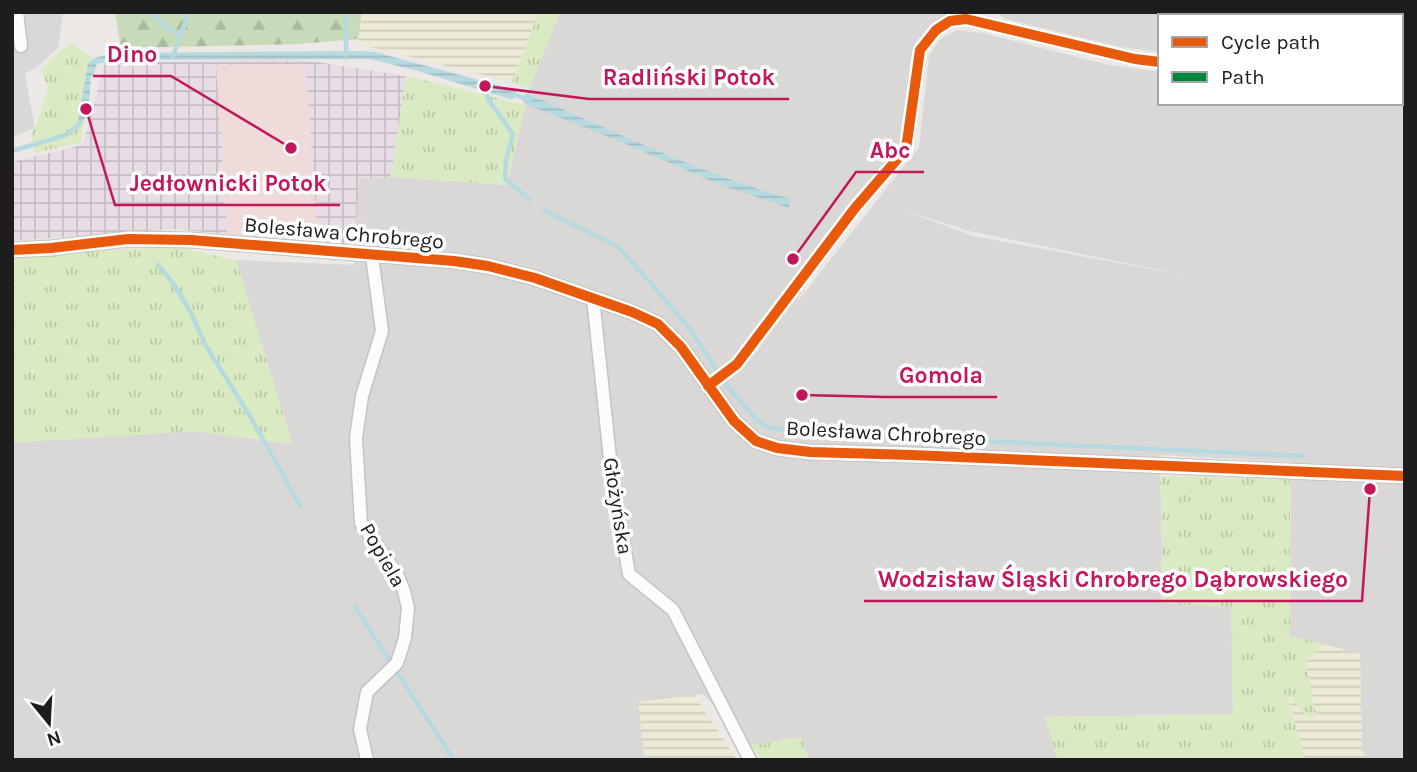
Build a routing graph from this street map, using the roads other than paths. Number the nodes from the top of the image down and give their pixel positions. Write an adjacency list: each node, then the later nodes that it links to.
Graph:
1 (17, 12): 3 (street)
2 (989, 18): 4 (street); 8 (street)
3 (21, 46)
4 (1158, 62)
5 (12, 250): 6 (street, Bolesława Chrobrego)
6 (372, 256): 7 (street, Bolesława Chrobrego); 10 (street, Popiela)
7 (593, 298): 8 (street, Bolesława Chrobrego); 11 (street, Głożyńska)
8 (718, 378): 9 (street, Bolesława Chrobrego)
9 (1405, 476)
10 (367, 760)
11 (750, 760)

